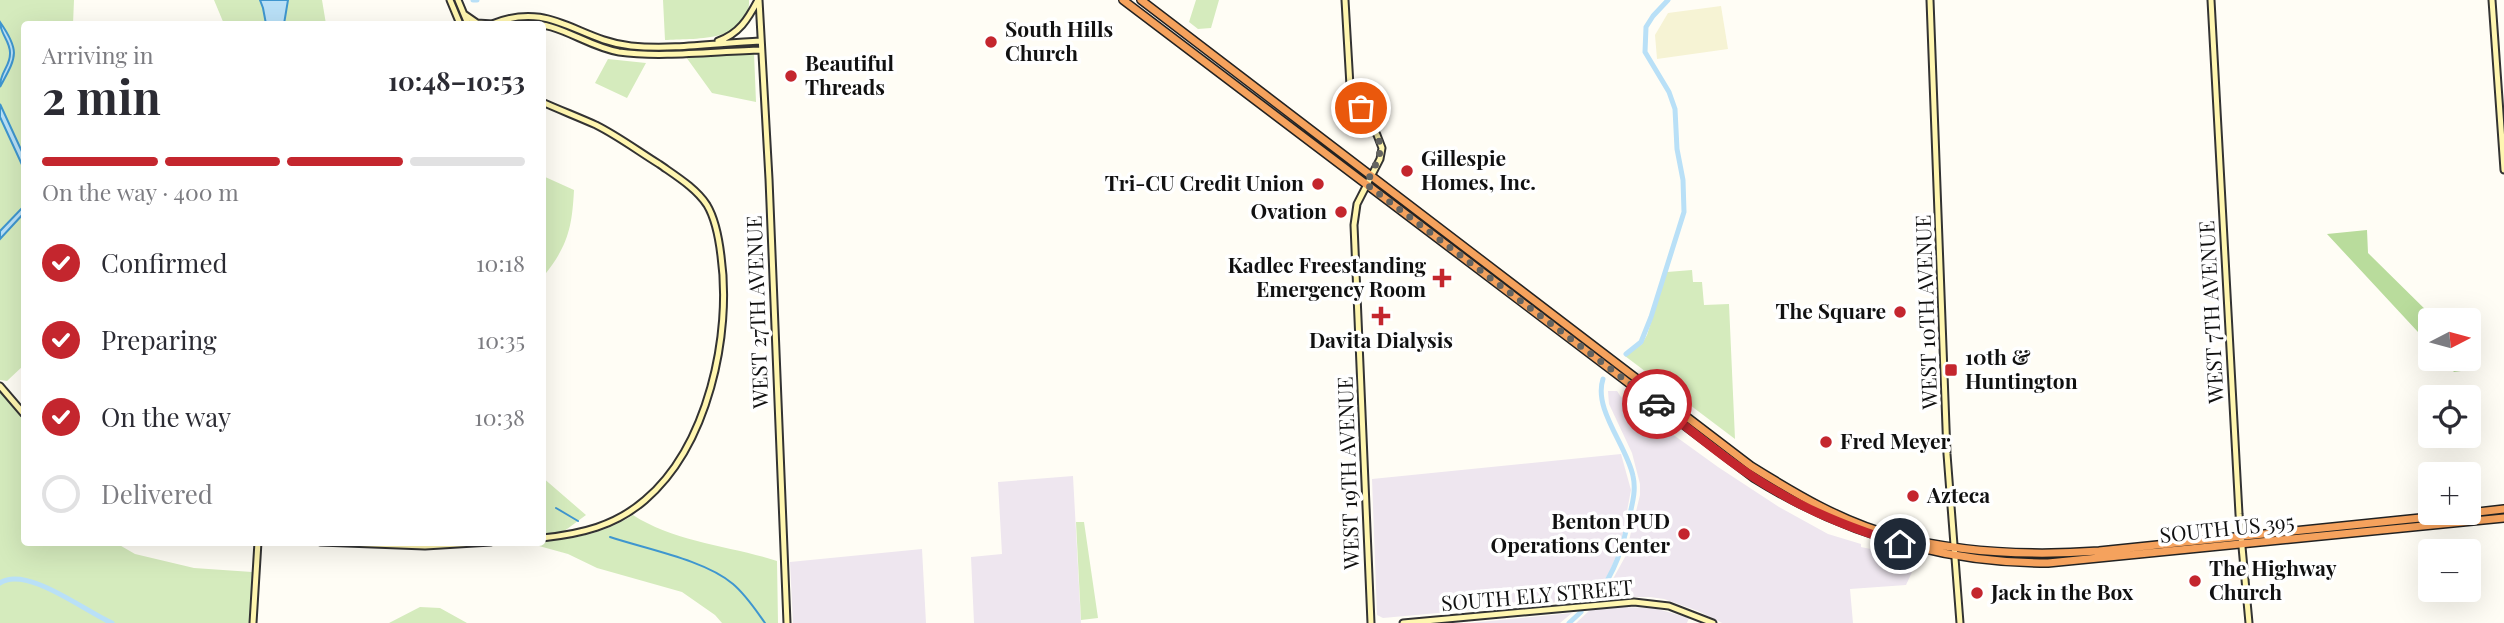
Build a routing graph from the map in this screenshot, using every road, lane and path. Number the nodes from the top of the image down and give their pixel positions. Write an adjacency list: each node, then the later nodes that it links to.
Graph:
1 (450, 0): 11 (street)
2 (458, 0): 10 (street)
3 (758, 0): 18 (street, WEST 27TH AVENUE); 19 (street)
4 (1123, 0): 24 (highway, SOUTH US 395)
5 (1141, 0): 23 (highway, SOUTH US 395)
6 (1345, 0): 23 (street, WEST 19TH AVENUE)
7 (1930, 0): 34 (street, WEST 10TH AVENUE)
8 (2211, 0): 32 (street, WEST 7TH AVENUE)
9 (2492, 0): 22 (street)
10 (464, 14): 12 (street); 13 (street)
11 (459, 21)
12 (467, 21)
13 (474, 21)
14 (502, 21): 15 (street)
15 (567, 23): 17 (street); 19 (street)
16 (546, 25): 17 (street)
17 (563, 30): 20 (street)
18 (760, 41): 19 (street); 20 (street, WEST 27TH AVENUE)
19 (711, 44)
20 (761, 50): 38 (street, WEST 27TH AVENUE)
21 (546, 104): 31 (street)
22 (2504, 170)
23 (1370, 176): 24 (street, WEST 19TH AVENUE); 34 (highway, SOUTH US 395)
24 (1366, 184): 35 (highway, SOUTH US 395); 39 (street, WEST 19TH AVENUE)
25 (0, 386): 26 (street)
26 (21, 410)
27 (2504, 509): 28 (highway, SOUTH US 395)
28 (2481, 512)
29 (2504, 518): 32 (highway, SOUTH US 395)
30 (2418, 519): 32 (highway, SOUTH US 395)
31 (546, 538)
32 (2241, 541): 34 (highway, SOUTH US 395); 35 (highway, SOUTH US 395); 44 (street, WEST 7TH AVENUE)
33 (258, 546): 37 (street)
34 (1953, 547): 35 (street, WEST 10TH AVENUE)
35 (1954, 556): 43 (street, WEST 10TH AVENUE)
36 (1696, 615): 40 (street, SOUTH ELY STREET); 41 (street); 42 (street, SOUTH ELY STREET)
37 (253, 623)
38 (787, 623)
39 (1371, 623)
40 (1403, 623)
41 (1693, 623)
42 (1713, 623)
43 (1960, 623)
44 (2249, 623)

